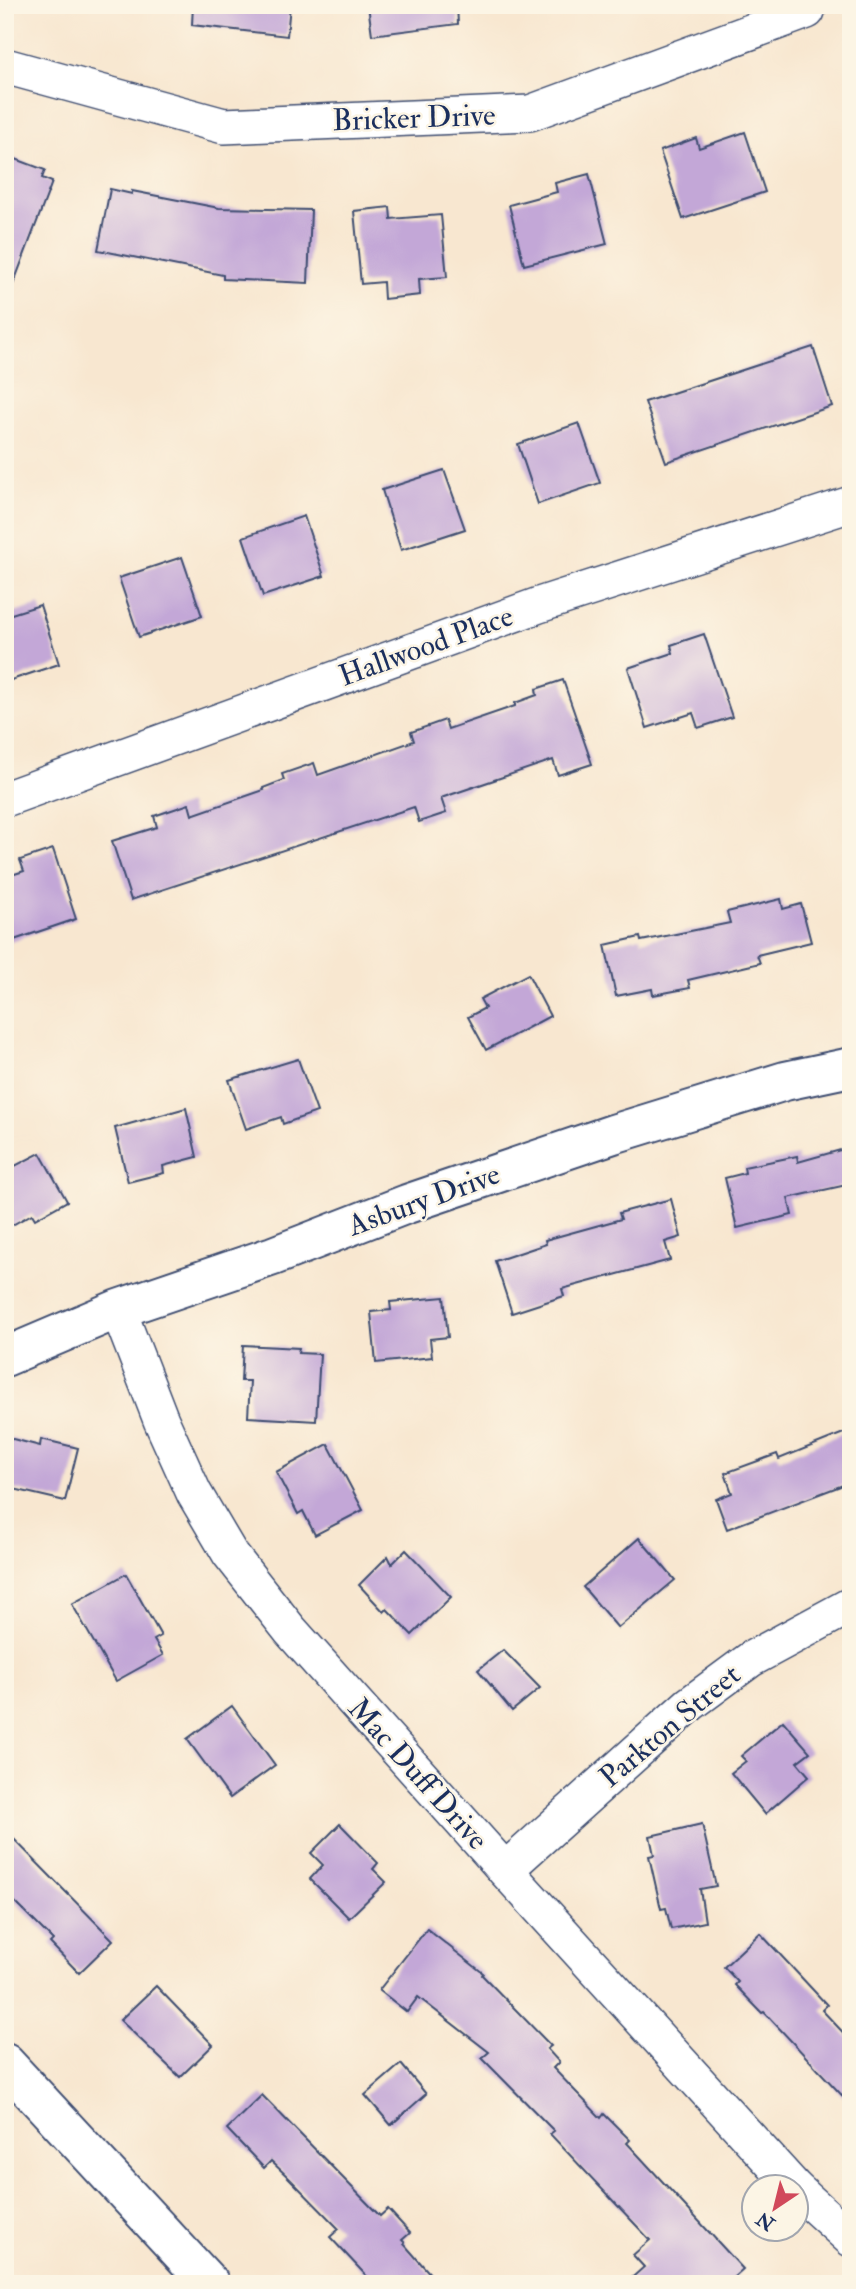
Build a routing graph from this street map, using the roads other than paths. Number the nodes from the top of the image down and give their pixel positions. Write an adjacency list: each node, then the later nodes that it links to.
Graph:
1 (805, 5): 2 (street, Bricker Drive)
2 (5, 66)
3 (851, 504): 4 (street, Hallwood Place)
4 (5, 799)
5 (851, 1067): 6 (street, Asbury Drive)
6 (118, 1309): 7 (street, Asbury Drive); 9 (street, Mac Duff Drive)
7 (5, 1357)
8 (851, 1605): 9 (street, Parkton Street)
9 (505, 1870): 11 (street, Mac Duff Drive)
10 (9, 2074): 14 (street)
11 (783, 2174)
12 (810, 2201): 13 (street, Mac Duff Drive)
13 (851, 2239)
14 (210, 2284)

